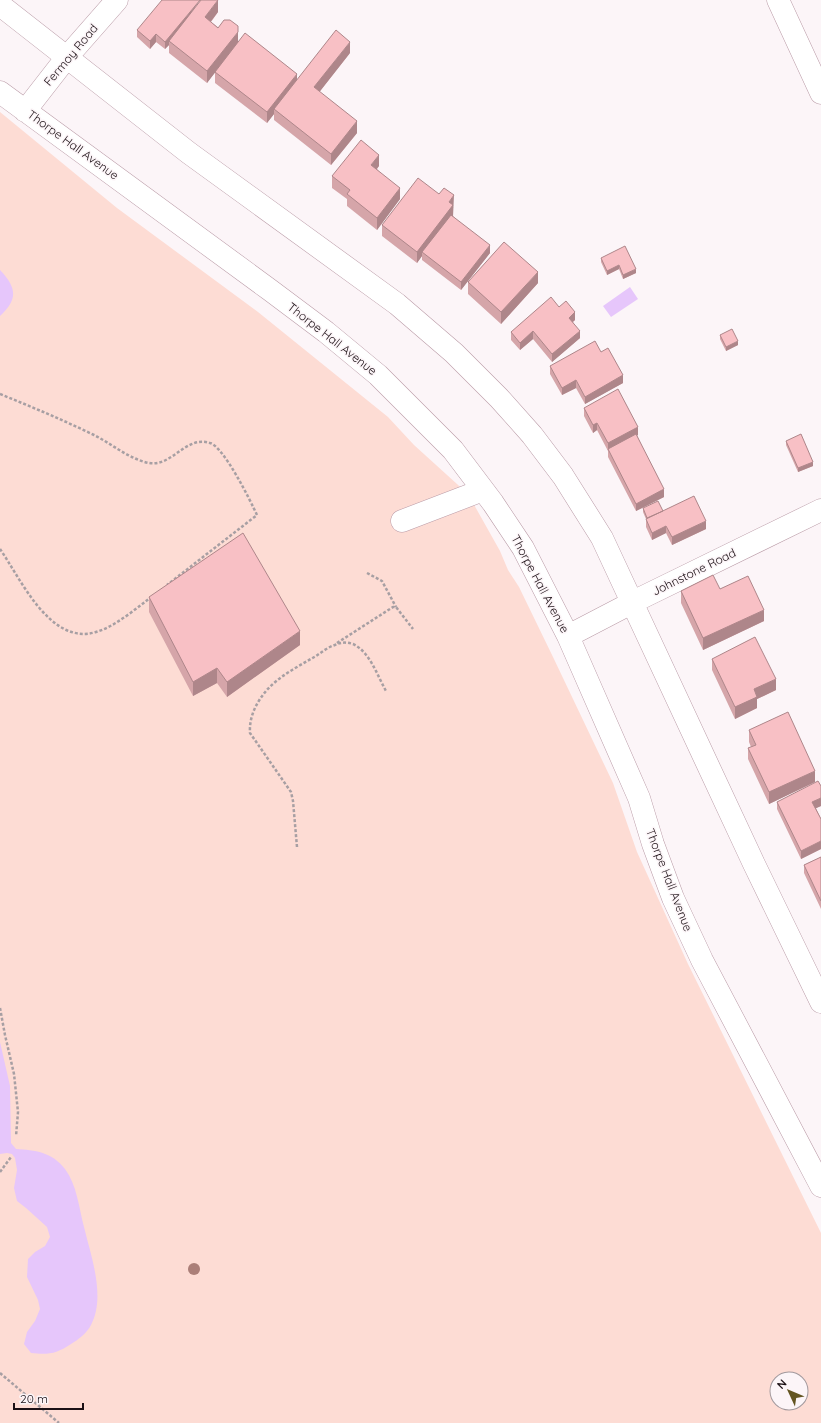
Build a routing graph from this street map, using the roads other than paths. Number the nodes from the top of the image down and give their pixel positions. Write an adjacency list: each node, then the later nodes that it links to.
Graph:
1 (117, 0): 4 (street, Fermoy Road)
2 (778, 0): 6 (street)
3 (0, 4): 4 (street)
4 (68, 57): 7 (street, Fermoy Road); 11 (street)
5 (0, 92): 7 (street, Thorpe Hall Avenue)
6 (821, 93)
7 (25, 111): 8 (street, Thorpe Hall Avenue)
8 (483, 490): 10 (street); 12 (street, Thorpe Hall Avenue)
9 (821, 510): 11 (street, Johnstone Road)
10 (402, 521)
11 (631, 603): 12 (street, Johnstone Road); 13 (street)
12 (568, 636): 14 (street, Thorpe Hall Avenue)
13 (821, 1002)
14 (821, 1186)

